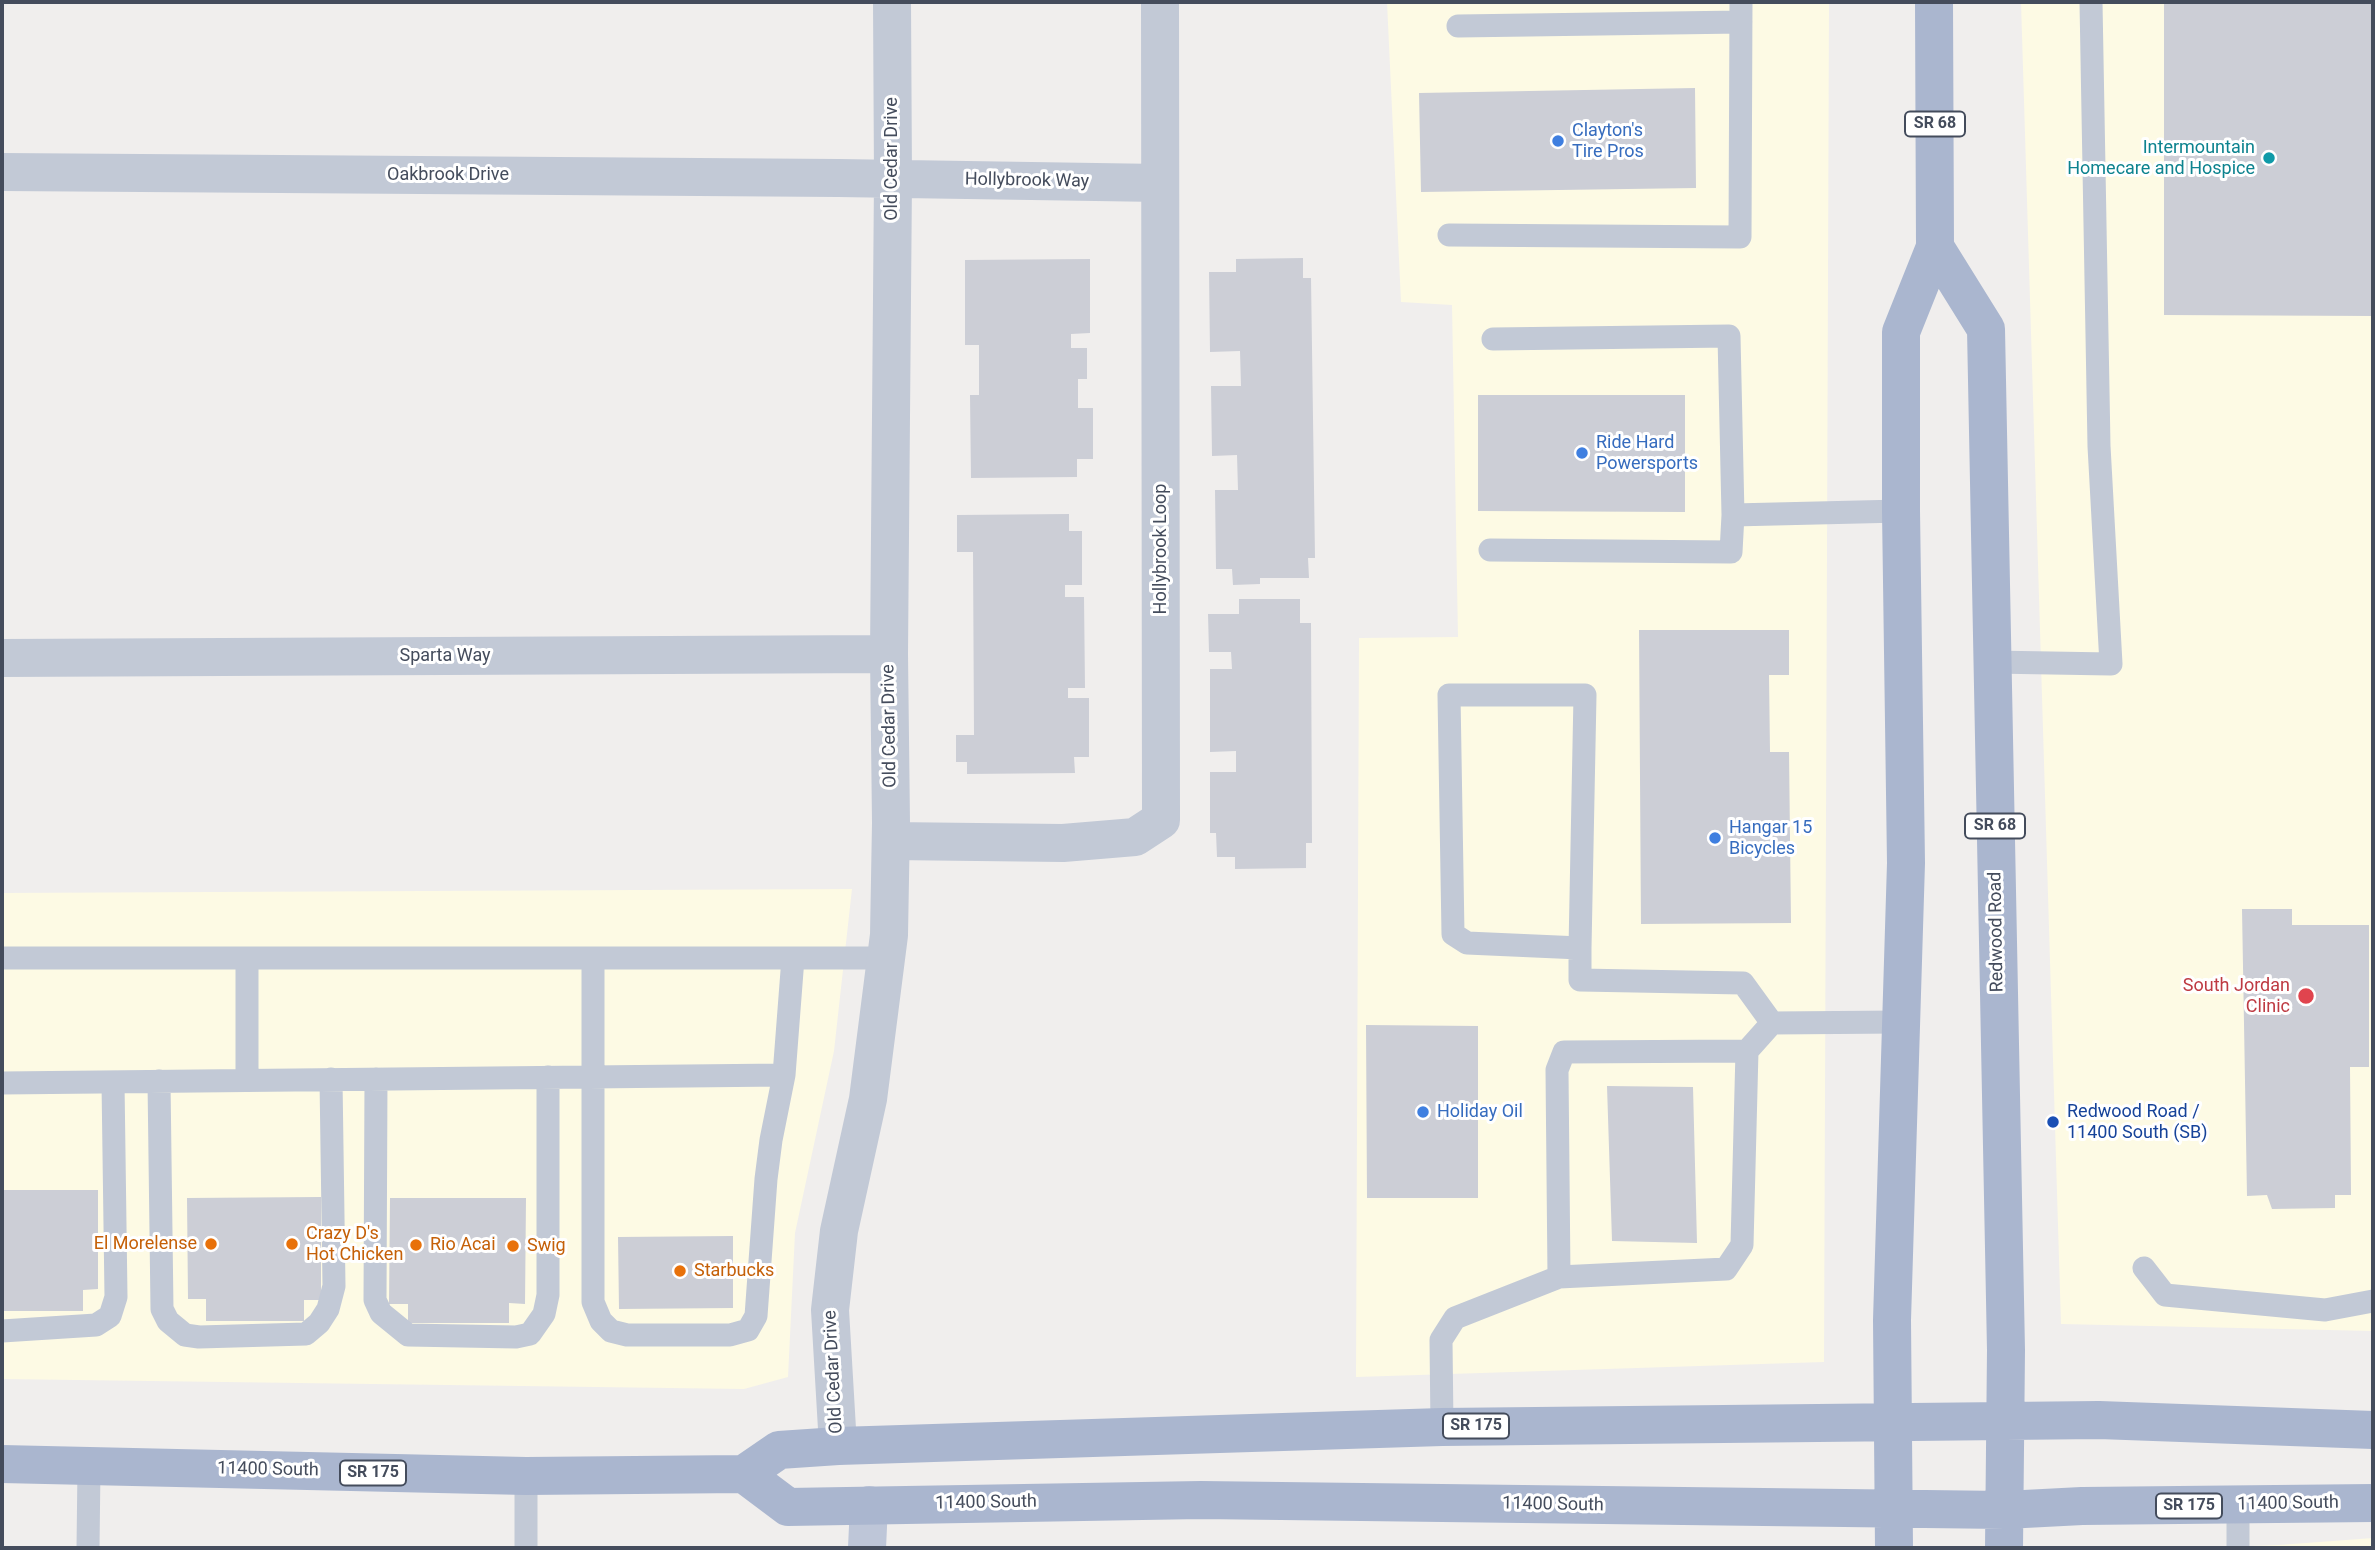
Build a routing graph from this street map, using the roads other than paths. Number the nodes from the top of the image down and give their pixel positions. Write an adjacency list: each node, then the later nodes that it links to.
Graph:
1 (892, 2): 8 (street, Old Cedar Drive)
2 (1160, 2): 9 (street, Hollybrook Loop)
3 (1934, 2): 11 (main road, SR 68)
4 (2091, 2): 18 (lane)
5 (1741, 12): 6 (lane); 10 (lane)
6 (1458, 26)
7 (2, 172): 8 (street, Oakbrook Drive)
8 (893, 179): 9 (street, Hollybrook Way); 16 (street, Old Cedar Drive)
9 (1160, 183): 19 (street, Hollybrook Loop)
10 (1450, 234)
11 (1935, 247): 13 (main road, SR 68); 18 (main road, Redwood Road / SR 68)
12 (1493, 339): 14 (lane)
13 (1901, 511): 14 (lane); 26 (main road, SR 68)
14 (1733, 515): 15 (lane)
15 (1490, 550)
16 (889, 654): 17 (street, Sparta Way); 19 (street, Old Cedar Drive)
17 (2, 658)
18 (1991, 662): 42 (main road, Redwood Road / SR 68)
19 (891, 841): 25 (street, Old Cedar Drive)
20 (1580, 948): 20 (lane); 27 (lane)
21 (2, 958): 22 (lane)
22 (247, 958): 23 (lane); 34 (lane)
23 (593, 958): 24 (lane); 31 (lane)
24 (793, 958): 25 (lane); 29 (lane)
25 (886, 958): 46 (street, Old Cedar Drive)
26 (1901, 1022): 27 (lane); 43 (main road, SR 68)
27 (1772, 1023): 28 (lane)
28 (1746, 1051): 39 (lane); 39 (lane)
29 (784, 1074): 31 (lane); 31 (lane)
30 (548, 1077): 31 (lane); 33 (lane); 33 (lane)
31 (594, 1077)
32 (331, 1079): 33 (lane); 34 (lane); 35 (lane)
33 (376, 1079)
34 (247, 1080): 35 (lane)
35 (159, 1081): 36 (lane)
36 (113, 1082): 37 (lane); 41 (lane)
37 (2, 1083)
38 (2144, 1268): 40 (lane)
39 (1559, 1277): 44 (lane)
40 (2373, 1301)
41 (2, 1331)
42 (2006, 1420): 43 (main road, SR 175); 45 (main road, SR 175); 55 (main road, Redwood Road / SR 68)
43 (1893, 1422): 44 (main road, SR 175); 54 (main road, SR 68)
44 (1442, 1427): 46 (main road, SR 175)
45 (2373, 1430)
46 (838, 1446): 49 (main road, SR 175)
47 (2, 1464): 48 (main road, 11400 South / SR 175)
48 (89, 1467): 50 (main road, 11400 South / SR 175); 56 (lane)
49 (744, 1475): 50 (main road, 11400 South / SR 175); 52 (main road, 11400 South / SR 175)
50 (526, 1476): 57 (lane)
51 (2373, 1503): 53 (main road, 11400 South / SR 175)
52 (869, 1505): 54 (main road, 11400 South / SR 175); 58 (street)
53 (2238, 1505): 55 (main road, 11400 South / SR 175); 61 (lane)
54 (1894, 1510): 55 (main road, 11400 South / SR 175); 59 (main road, SR 68)
55 (2005, 1510): 60 (main road, Redwood Road / SR 68)
56 (88, 1548)
57 (526, 1548)
58 (867, 1548)
59 (1894, 1548)
60 (2004, 1548)
61 (2238, 1548)

